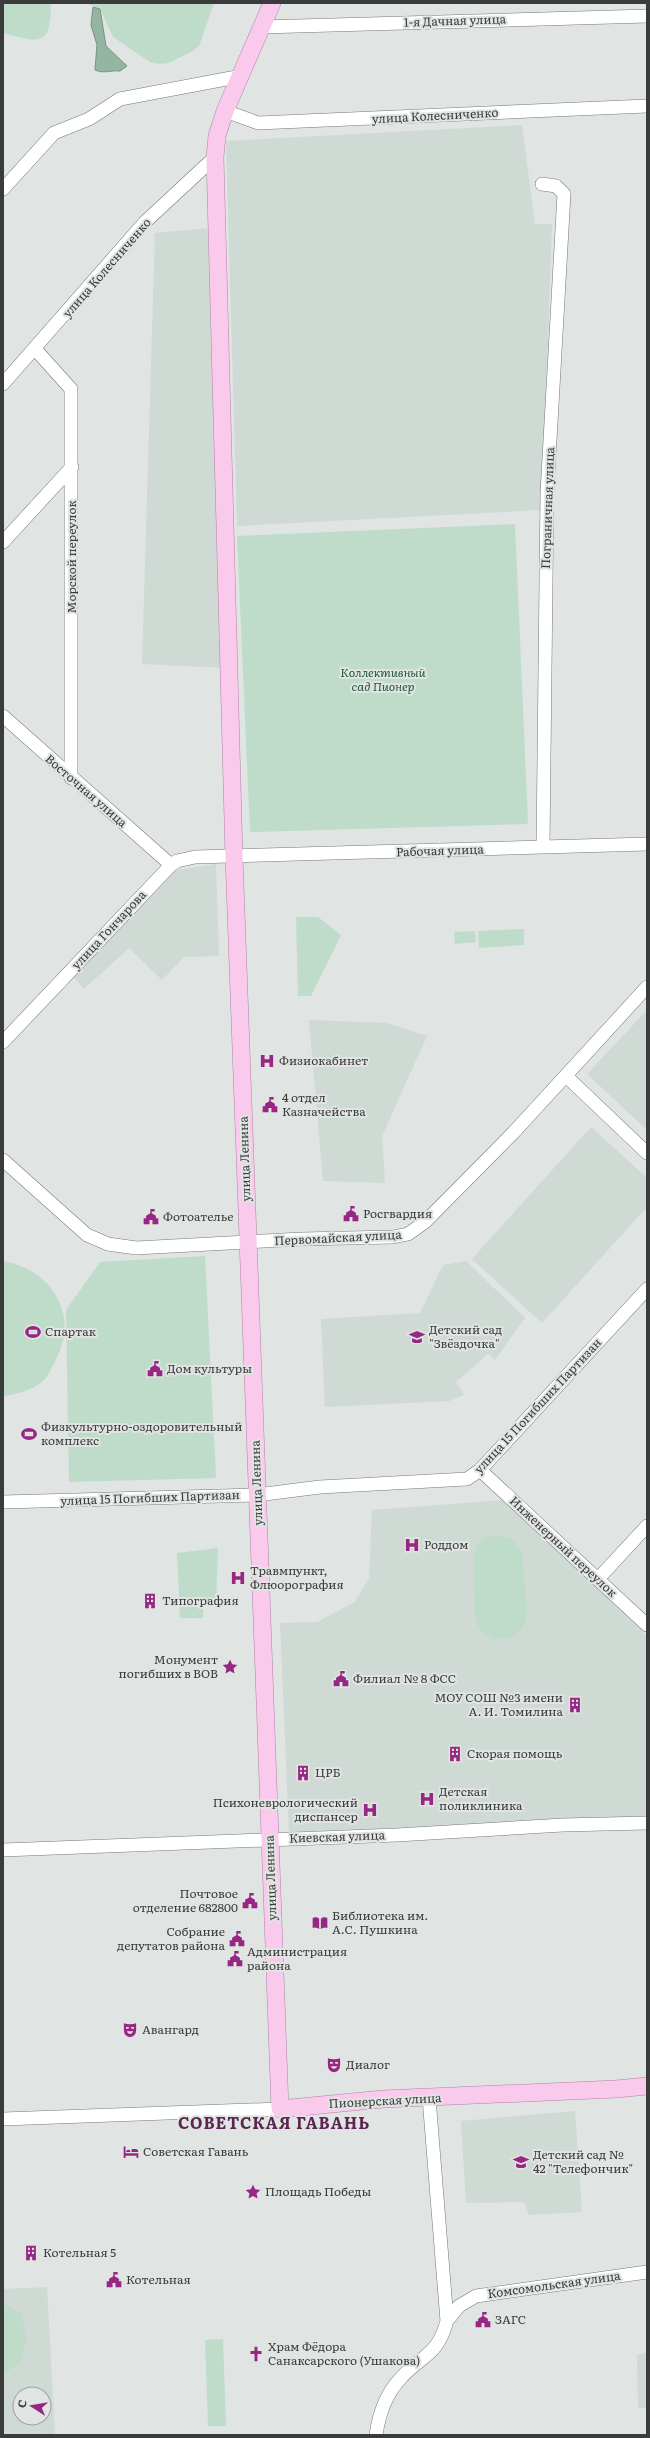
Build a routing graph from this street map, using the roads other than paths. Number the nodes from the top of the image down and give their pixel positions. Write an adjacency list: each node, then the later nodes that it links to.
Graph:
1 (272, 3): 3 (main road, улица Ленина)
2 (647, 16): 3 (street, 1-я Дачная улица)
3 (262, 27): 4 (main road, улица Ленина)
4 (242, 76): 6 (main road, улица Ленина); 9 (street)
5 (647, 106): 6 (street, улица Колесниченко)
6 (225, 111): 7 (main road, улица Ленина)
7 (215, 157): 10 (street, улица Колесниченко); 18 (main road, улица Ленина)
8 (542, 184): 17 (street, Пограничная улица)
9 (3, 189)
10 (36, 350): 11 (street, улица Колесниченко); 12 (street, Морской переулок)
11 (3, 384)
12 (72, 467): 13 (street); 15 (street, Морской переулок)
13 (3, 542)
14 (3, 716): 15 (street, Восточная улица)
15 (71, 778): 19 (street, Восточная улица)
16 (647, 844): 17 (street, Рабочая улица)
17 (543, 847): 18 (street, Рабочая улица)
18 (234, 857): 19 (street, улица Гончарова); 25 (main road, улица Ленина)
19 (171, 865): 21 (street, улица Гончарова)
20 (647, 987): 22 (street, Первомайская улица)
21 (3, 1042)
22 (566, 1076): 23 (street); 25 (street, Первомайская улица)
23 (647, 1153)
24 (3, 1160): 25 (street, Первомайская улица)
25 (248, 1242): 28 (main road, улица Ленина)
26 (647, 1289): 27 (street, улица 15 Погибших Партизан)
27 (480, 1470): 28 (street, улица 15 Погибших Партизан); 31 (street, Инженерный переулок)
28 (257, 1495): 29 (street, улица 15 Погибших Партизан); 34 (main road, улица Ленина)
29 (3, 1502)
30 (647, 1526): 31 (street)
31 (598, 1579): 32 (street, Инженерный переулок)
32 (647, 1625)
33 (647, 1823): 34 (street, Киевская улица)
34 (270, 1839): 35 (street, Киевская улица); 38 (main road, улица Ленина)
35 (3, 1850)
36 (647, 2086): 37 (main road, Пионерская улица)
37 (429, 2098): 38 (main road, Пионерская улица); 41 (street)
38 (280, 2109): 39 (street, Пионерская улица)
39 (3, 2119)
40 (647, 2272): 41 (street, Комсомольская улица)
41 (447, 2321): 42 (street)
42 (376, 2435)

